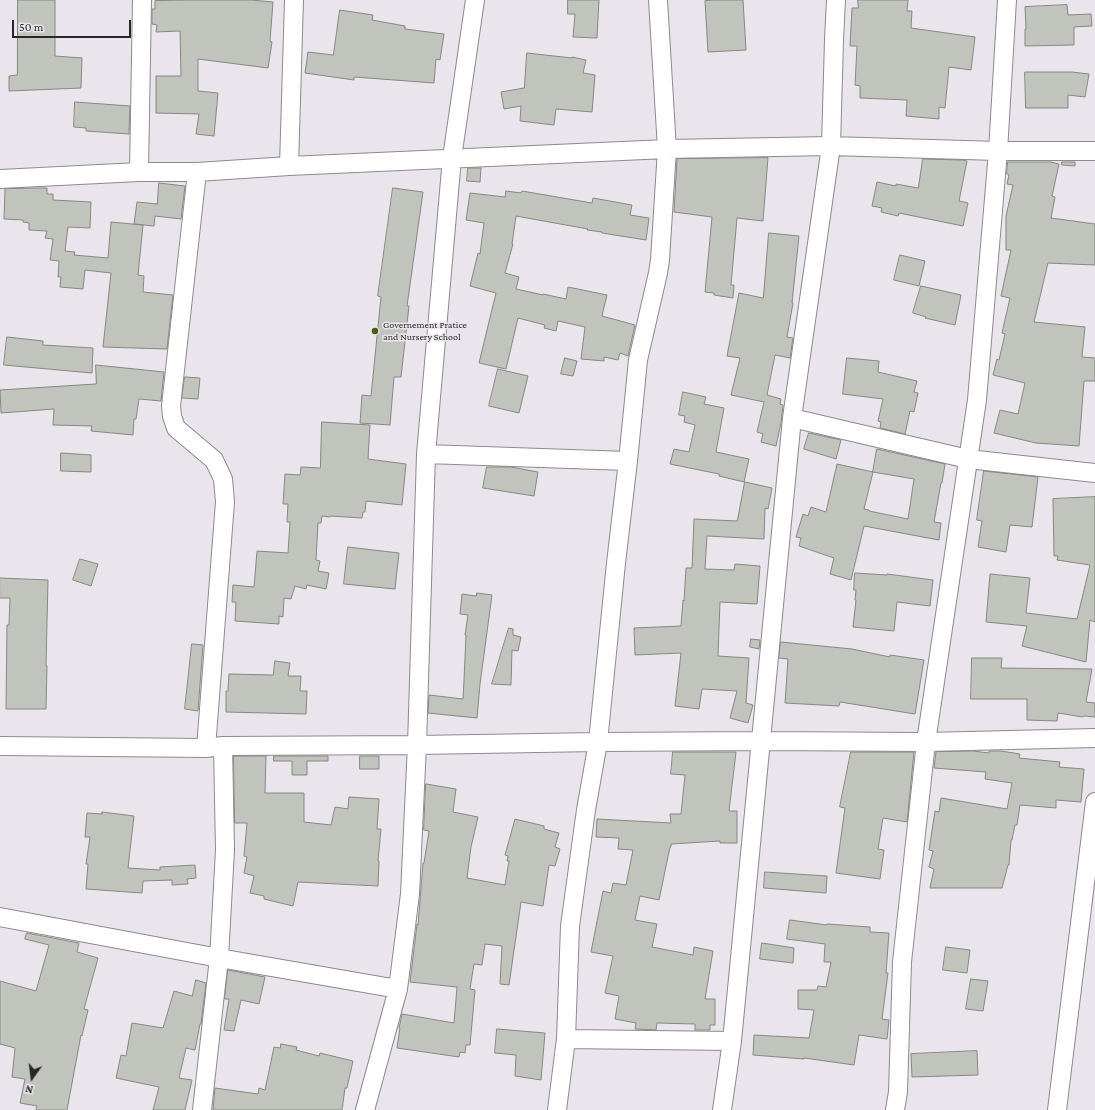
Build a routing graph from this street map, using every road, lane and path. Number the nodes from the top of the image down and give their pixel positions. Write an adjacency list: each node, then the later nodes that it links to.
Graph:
1 (142, 0): 13 (street)
2 (294, 0): 12 (street)
3 (475, 0): 11 (street)
4 (658, 0): 8 (street)
5 (836, 0): 7 (street)
6 (1007, 0): 10 (street)
7 (831, 146): 8 (street); 10 (street); 16 (street)
8 (667, 149): 11 (street); 19 (street)
9 (1095, 151): 10 (street)
10 (998, 152): 18 (street)
11 (452, 158): 12 (street); 17 (street)
12 (288, 166): 14 (street)
13 (138, 172): 14 (street); 15 (street)
14 (197, 172): 27 (street)
15 (0, 178)
16 (792, 418): 18 (street); 22 (street)
17 (426, 454): 19 (street); 25 (street)
18 (968, 459): 20 (street); 24 (street)
19 (628, 462): 23 (street)
20 (1095, 473)
21 (1095, 738): 24 (street)
22 (762, 741): 23 (street); 24 (street); 33 (street)
23 (598, 742): 25 (street); 32 (street)
24 (926, 742): 38 (street)
25 (417, 745): 27 (street); 31 (street)
26 (0, 746): 27 (street)
27 (214, 747): 30 (street)
28 (1095, 802): 39 (street)
29 (0, 917): 30 (street)
30 (219, 958): 31 (street); 34 (street)
31 (398, 989): 35 (street)
32 (566, 1040): 33 (street); 36 (street)
33 (732, 1041): 37 (street)
34 (202, 1110)
35 (365, 1110)
36 (557, 1110)
37 (722, 1110)
38 (895, 1110)
39 (1057, 1110)

